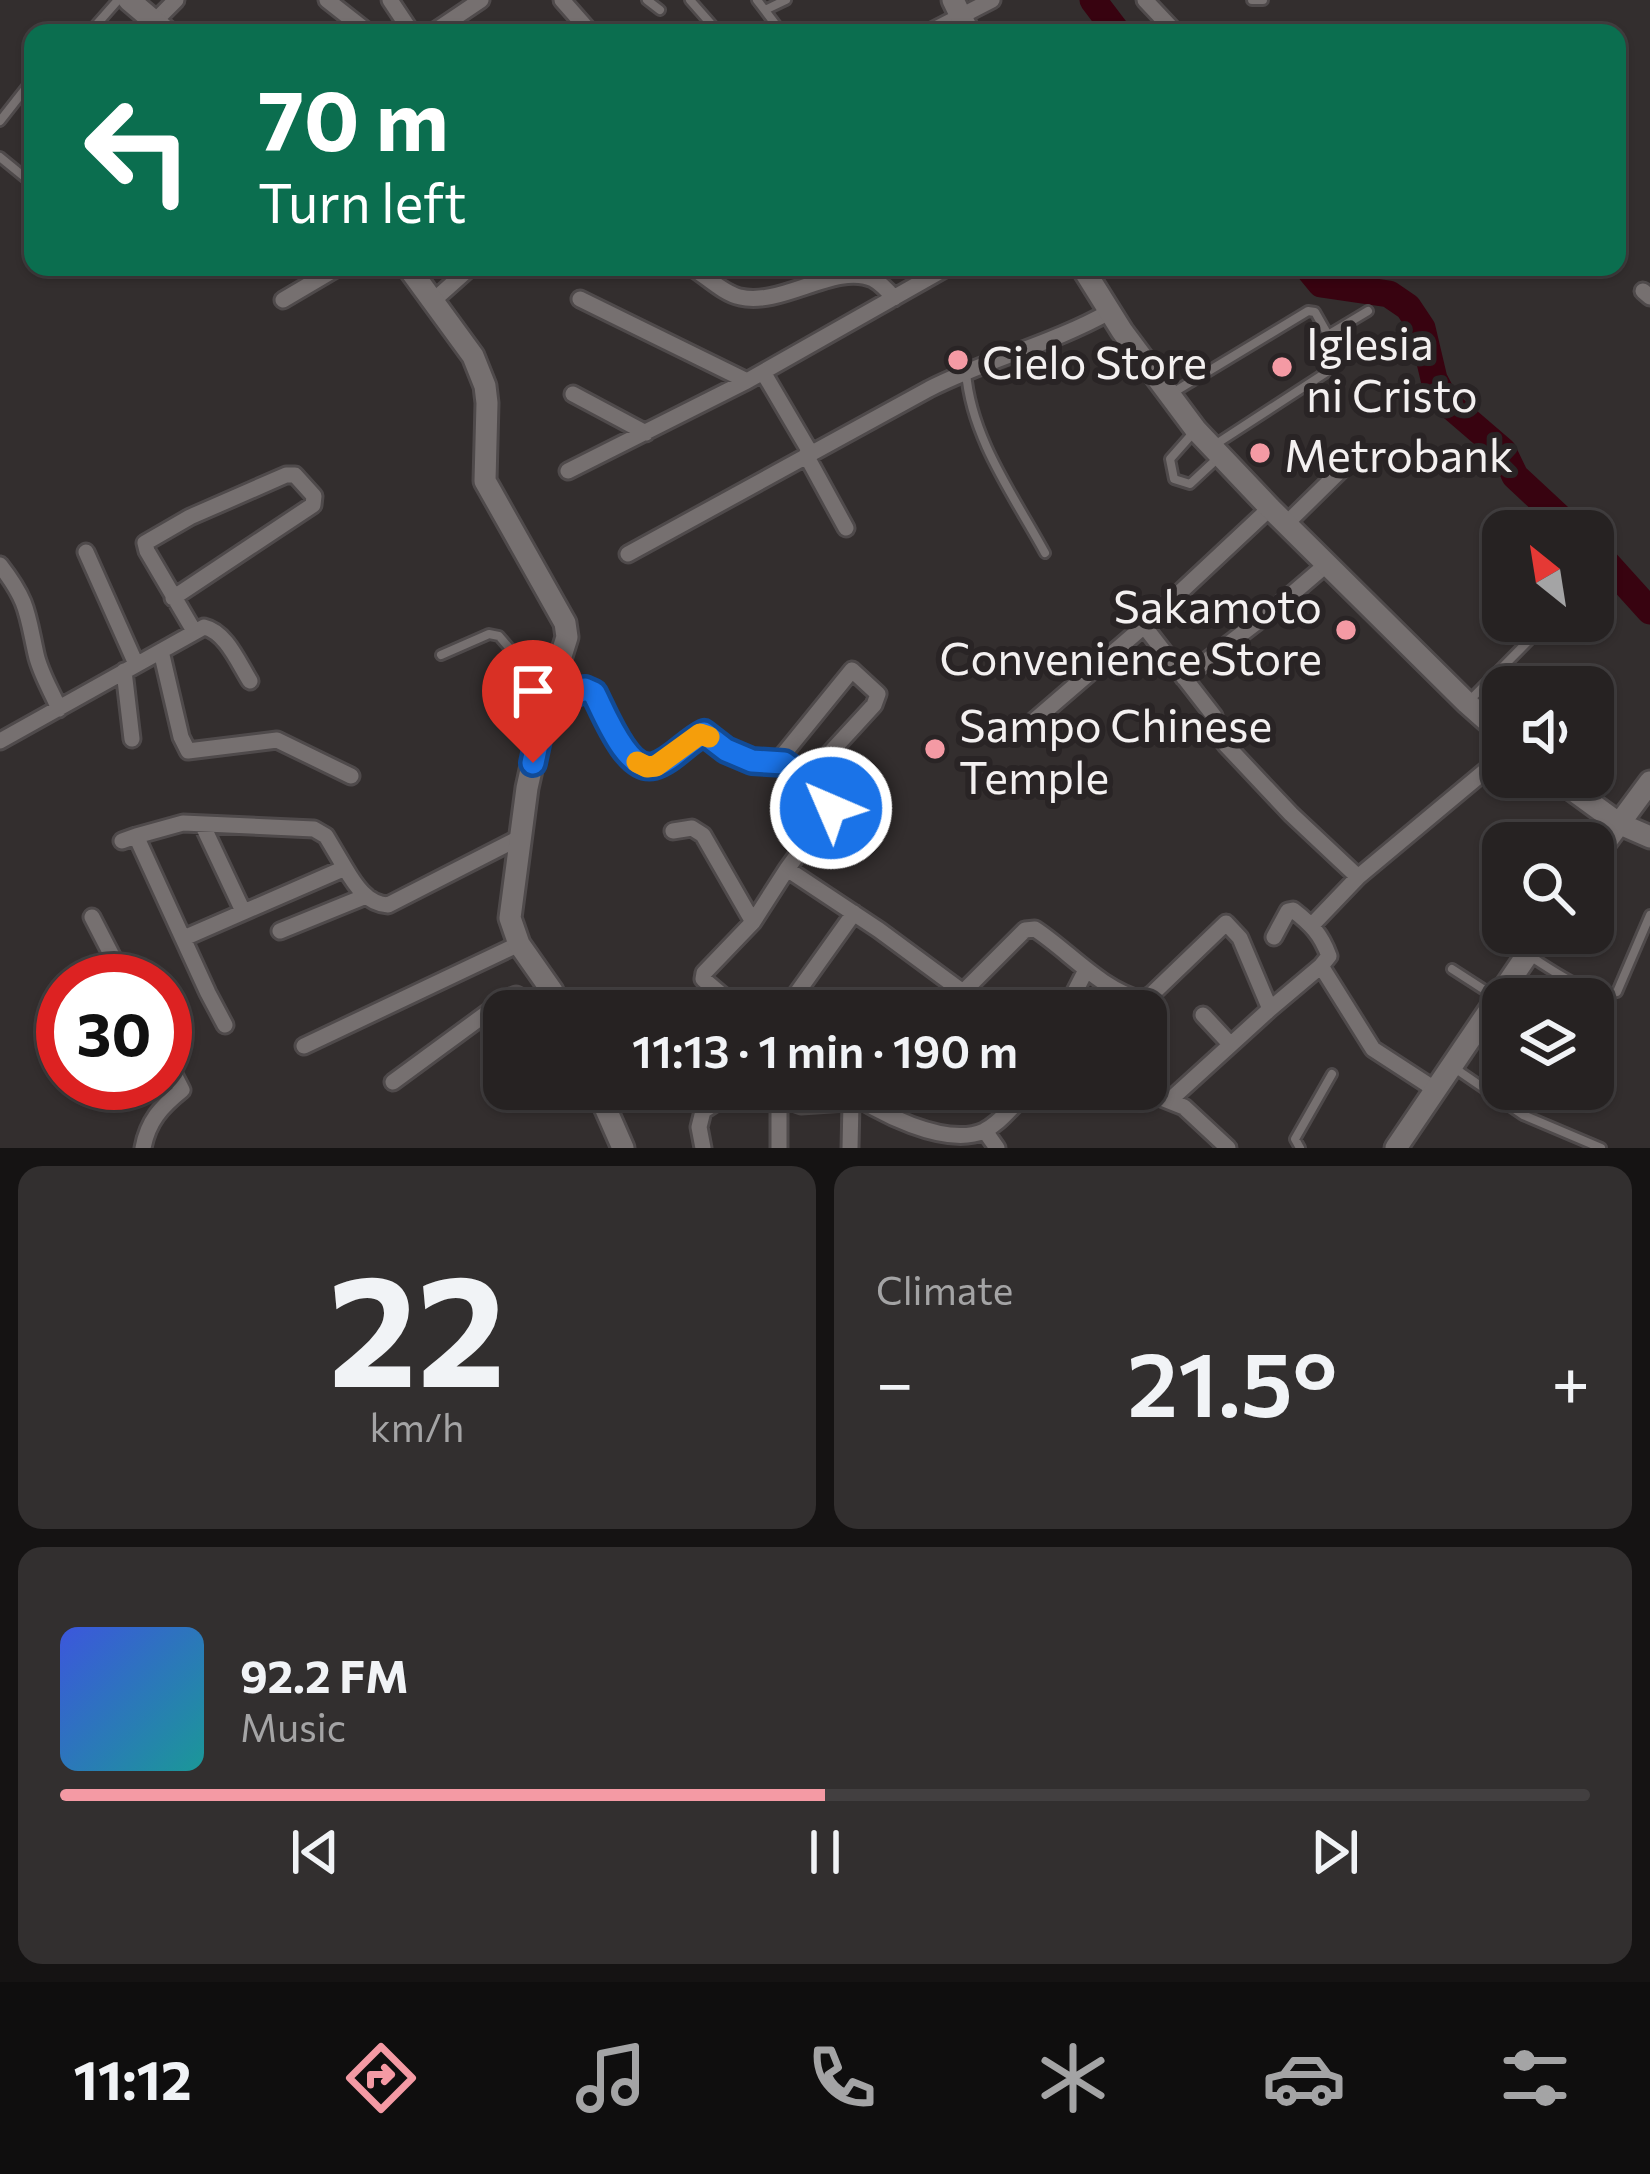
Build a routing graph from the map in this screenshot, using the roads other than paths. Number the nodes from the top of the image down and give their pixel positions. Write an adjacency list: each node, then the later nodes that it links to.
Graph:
1 (118, 0): 17 (lane)
2 (129, 0): 18 (main road)
3 (327, 0): 19 (street)
4 (481, 0): 20 (street)
5 (562, 0): 21 (street)
6 (647, 0): 14 (lane)
7 (690, 0): 22 (lane)
8 (757, 0): 15 (lane)
9 (786, 0): 15 (lane)
10 (992, 0): 16 (street)
11 (1145, 0): 24 (street)
12 (1252, 0): 13 (lane)
13 (1263, 0)
14 (660, 10)
15 (764, 10): 23 (lane)
16 (961, 17)
17 (97, 24)
18 (158, 24)
19 (358, 24)
20 (445, 24)
21 (585, 24)
22 (711, 24)
23 (775, 24)
24 (1168, 24)
25 (24, 90): 26 (lane)
26 (0, 121)
27 (0, 157): 28 (lane)
28 (24, 177)
29 (324, 276): 39 (street)
30 (415, 276): 40 (main road)
31 (461, 276): 40 (street)
32 (705, 276): 34 (street)
33 (862, 276): 37 (street)
34 (862, 276)
35 (932, 276): 37 (street)
36 (1087, 276): 42 (main road)
37 (894, 298): 45 (street)
38 (580, 299): 46 (street)
39 (283, 300)
40 (434, 300): 70 (main road)
41 (1369, 311): 43 (lane)
42 (1109, 312): 44 (street); 48 (main road)
43 (1328, 335): 48 (lane); 50 (lane)
44 (966, 370): 51 (street); 57 (lane)
45 (763, 372): 46 (street); 51 (street)
46 (747, 381): 49 (street)
47 (573, 394): 49 (street)
48 (1168, 395): 50 (main road)
49 (646, 433): 53 (street)
50 (1209, 445): 50 (lane); 54 (main road)
51 (808, 454): 55 (street); 58 (street)
52 (1345, 466): 54 (street)
53 (568, 471)
54 (1278, 516): 59 (main road); 62 (street)
55 (846, 528)
56 (86, 552): 67 (street)
57 (1045, 553)
58 (628, 554)
59 (1327, 564): 68 (street); 71 (main road)
60 (0, 565): 72 (street)
61 (173, 598): 61 (street); 63 (street)
62 (1144, 626): 68 (street); 74 (street)
63 (194, 631): 65 (street); 69 (street)
64 (1527, 642): 71 (lane)
65 (160, 651): 67 (street); 79 (street)
66 (441, 655): 70 (lane)
67 (130, 668): 72 (street); 75 (street)
68 (1184, 678): 91 (street)
69 (250, 681)
70 (547, 700): 77 (street); 88 (main road)
71 (1467, 703): 73 (main road)
72 (59, 709): 76 (street)
73 (1482, 716)
74 (1028, 726)
75 (132, 739)
76 (0, 741)
77 (778, 761): 80 (street); 80 (street)
78 (1482, 774): 91 (street)
79 (351, 776)
80 (806, 779): 90 (street)
81 (1650, 782): 83 (main road)
82 (1584, 798): 83 (main road)
83 (1618, 823): 85 (main road); 87 (main road)
84 (202, 824): 89 (street); 93 (street); 101 (street)
85 (1614, 829)
86 (673, 831): 97 (street)
87 (1650, 837)
88 (518, 838): 92 (street); 102 (main road)
89 (345, 868): 92 (street); 93 (street)
90 (787, 869): 94 (street); 97 (street)
91 (1358, 877): 98 (street)
92 (366, 896): 99 (street)
93 (244, 911): 101 (street)
94 (854, 914): 111 (street); 112 (street)
95 (1650, 915): 104 (lane)
96 (92, 916): 103 (street)
97 (753, 922): 110 (street)
98 (1312, 925): 100 (street); 105 (street)
99 (280, 932)
100 (1274, 937)
101 (184, 938): 119 (street)
102 (519, 944): 109 (main road); 121 (street)
103 (111, 954)
104 (1545, 954)
105 (1322, 966): 115 (street); 125 (street)
106 (1452, 969): 108 (lane)
107 (1086, 970): 113 (street); 114 (street); 115 (street)
108 (1482, 989)
109 (549, 990)
110 (713, 990)
111 (799, 990)
112 (960, 990)
113 (965, 990)
114 (1076, 990)
115 (1270, 1009): 120 (street)
116 (1203, 1015): 120 (street)
117 (483, 1016): 124 (street)
118 (1482, 1022): 122 (main road)
119 (226, 1025)
120 (1230, 1044): 127 (street)
121 (304, 1046)
122 (1452, 1066): 125 (main road); 145 (lane)
123 (1332, 1074): 143 (lane)
124 (393, 1082)
125 (1436, 1090): 144 (main road)
126 (1167, 1099): 127 (street)
127 (1170, 1100): 142 (street)
128 (158, 1110): 136 (street)
129 (606, 1110): 137 (main road)
130 (704, 1110): 138 (street)
131 (778, 1110): 139 (street)
132 (855, 1110): 140 (street)
133 (878, 1110): 135 (street)
134 (1007, 1110): 135 (street)
135 (985, 1131): 141 (street)
136 (143, 1148)
137 (623, 1148)
138 (703, 1148)
139 (779, 1148)
140 (850, 1148)
141 (997, 1148)
142 (1228, 1148)
143 (1300, 1148)
144 (1396, 1148)
145 (1601, 1148)

